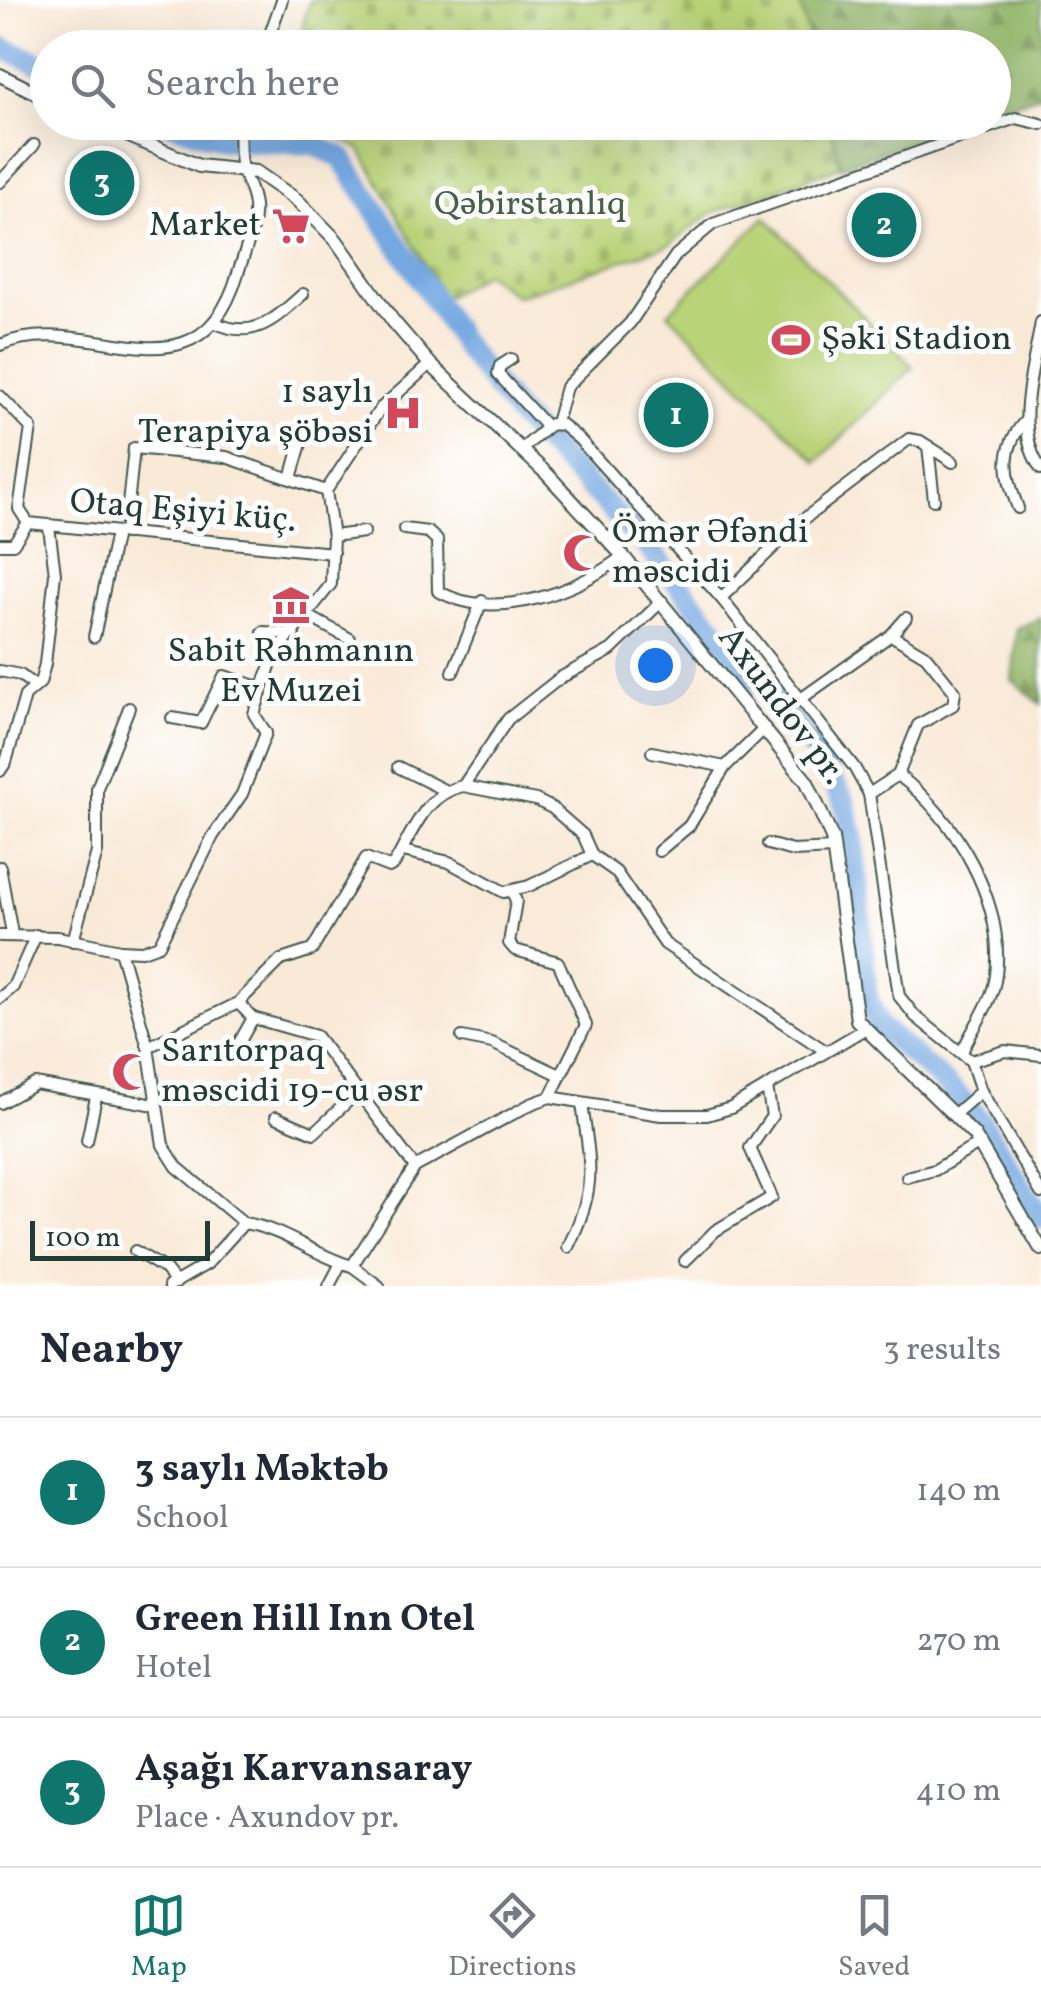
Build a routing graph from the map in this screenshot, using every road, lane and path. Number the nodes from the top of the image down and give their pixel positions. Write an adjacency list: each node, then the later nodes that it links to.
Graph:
1 (282, 0): 2 (street)
2 (272, 30)
3 (0, 76): 4 (street)
4 (30, 90)
5 (1011, 120): 6 (street)
6 (1041, 124)
7 (140, 140): 11 (street, Axundov pr.)
8 (240, 140): 11 (street)
9 (953, 140): 21 (street)
10 (34, 145): 12 (street)
11 (242, 170): 15 (street); 18 (street, Axundov pr.)
12 (0, 182)
13 (303, 294): 15 (street)
14 (1041, 322): 20 (street)
15 (216, 323): 16 (street)
16 (0, 345)
17 (511, 359): 21 (street)
18 (430, 364): 23 (street, Axundov pr.); 28 (street)
19 (0, 396): 31 (street, Otaq Eşiyi küç.)
20 (1026, 420): 26 (street); 30 (street)
21 (551, 424): 23 (street); 40 (street)
22 (302, 440): 27 (street)
23 (526, 445): 39 (street, Axundov pr.)
24 (928, 446): 25 (street); 29 (street); 40 (street)
25 (952, 462)
26 (1041, 470)
27 (291, 478): 28 (street); 35 (street)
28 (326, 491): 36 (street)
29 (934, 500)
30 (1018, 508)
31 (28, 523): 32 (street, Otaq Eşiyi küç.); 37 (street, Otaq Eşiyi küç.)
32 (49, 528): 35 (street, Otaq Eşiyi küç.); 52 (street)
33 (404, 529): 42 (street)
34 (364, 532): 36 (street)
35 (121, 533): 38 (street, Otaq Eşiyi küç.); 48 (street)
36 (333, 536): 38 (street)
37 (0, 544)
38 (333, 553): 43 (street)
39 (623, 556): 41 (street, Axundov pr.); 42 (street)
40 (721, 598): 54 (street)
41 (662, 600): 57 (street, Axundov pr.); 63 (street)
42 (482, 601): 51 (street)
43 (308, 616): 46 (street); 49 (street)
44 (906, 618): 47 (street)
45 (263, 632): 46 (street)
46 (294, 634): 53 (street)
47 (891, 634): 54 (street); 62 (street)
48 (94, 638)
49 (350, 640)
50 (0, 671): 52 (street)
51 (453, 672)
52 (35, 686): 61 (street)
53 (262, 688): 56 (street); 77 (street)
54 (802, 698): 65 (street)
55 (129, 708): 76 (street)
56 (172, 718)
57 (764, 728): 60 (street); 67 (street, Axundov pr.)
58 (652, 752): 60 (street)
59 (398, 767): 64 (street)
60 (724, 767): 69 (street)
61 (0, 770)
62 (898, 775): 65 (street); 86 (street)
63 (462, 786): 64 (street); 70 (street)
64 (444, 790): 68 (street)
65 (869, 794): 86 (street)
66 (768, 844): 67 (street)
67 (834, 848): 81 (street, Axundov pr.)
68 (402, 850): 73 (street); 79 (street)
69 (660, 850)
70 (592, 855): 73 (street); 85 (street)
71 (0, 867): 72 (street)
72 (1, 882): 74 (street)
73 (512, 891): 89 (street)
74 (6, 935): 75 (street)
75 (36, 935): 76 (street); 78 (street)
76 (73, 940): 77 (street)
77 (120, 950): 83 (street)
78 (0, 998)
79 (238, 1004): 80 (street); 83 (street)
80 (253, 1018): 84 (street); 91 (street)
81 (863, 1030): 85 (street); 98 (street)
82 (462, 1037): 89 (street)
83 (148, 1047): 96 (street)
84 (235, 1050)
85 (824, 1050): 90 (street)
86 (962, 1052): 88 (street)
87 (1041, 1055): 88 (street)
88 (971, 1061): 92 (street)
89 (558, 1074): 94 (street)
90 (767, 1088): 97 (street); 109 (street)
91 (360, 1090): 99 (street); 102 (street)
92 (977, 1094): 98 (street); 104 (street)
93 (96, 1097): 95 (street); 96 (street); 100 (street)
94 (550, 1097): 97 (street); 102 (street)
95 (0, 1103)
96 (155, 1104): 105 (street)
97 (582, 1104): 106 (street)
98 (957, 1112): 101 (street)
99 (276, 1118)
100 (88, 1142)
101 (980, 1144): 103 (street); 107 (street)
102 (415, 1167): 110 (street)
103 (907, 1178)
104 (1041, 1193)
105 (244, 1223): 110 (street); 111 (street)
106 (568, 1248)
107 (1041, 1249)
108 (135, 1251): 111 (street)
109 (686, 1261)
110 (347, 1265): 112 (street); 113 (street)
111 (172, 1284)
112 (329, 1286)
113 (379, 1286)

